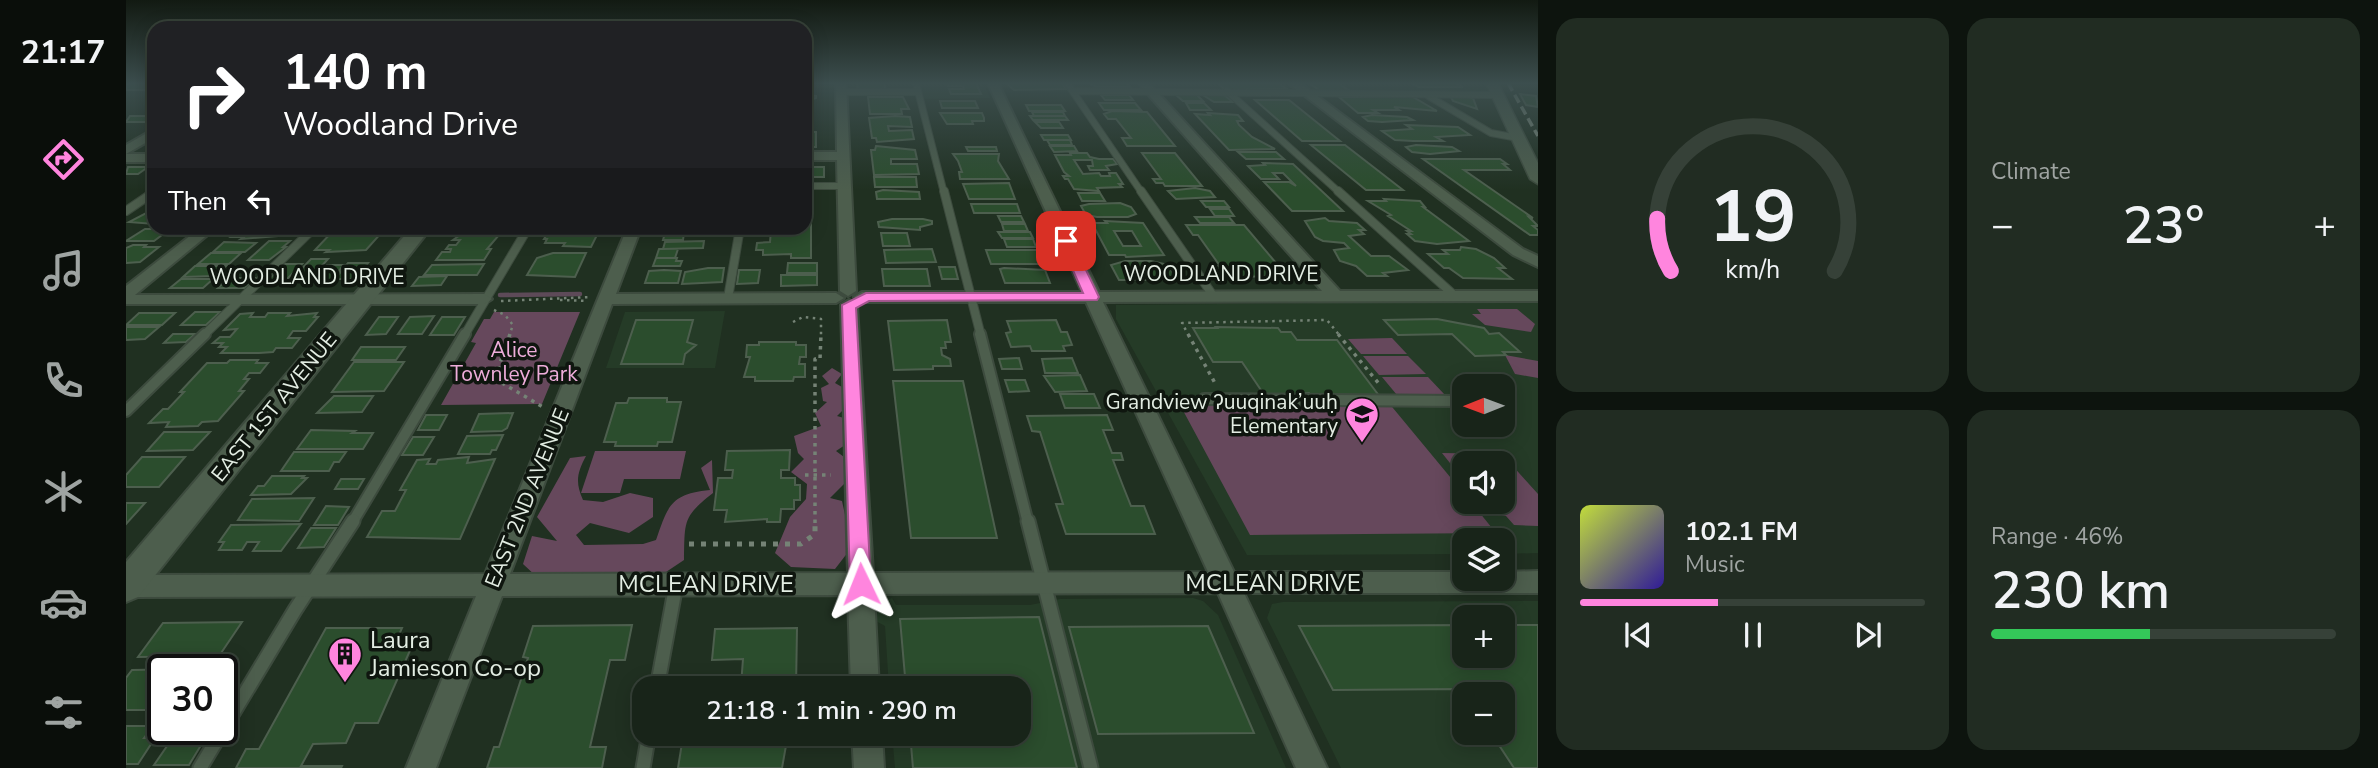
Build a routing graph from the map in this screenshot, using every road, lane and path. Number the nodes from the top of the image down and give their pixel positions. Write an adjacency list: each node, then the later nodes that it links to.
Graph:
1 (843, 119): 14 (street)
2 (925, 119): 32 (lane)
3 (1010, 119): 33 (street)
4 (1092, 119): 34 (lane)
5 (1175, 119): 29 (street)
6 (1258, 119): 30 (lane)
7 (1340, 119): 28 (street)
8 (1467, 119): 11 (lane)
9 (1509, 119): 11 (street)
10 (147, 137): 12 (street)
11 (1518, 138): 17 (street)
12 (126, 150)
13 (812, 156): 14 (street)
14 (844, 156): 19 (street)
15 (126, 158): 16 (street)
16 (147, 158)
17 (1538, 179)
18 (812, 186): 19 (lane)
19 (845, 186): 37 (street)
20 (147, 197): 21 (lane)
21 (126, 211)
22 (201, 235): 35 (street)
23 (307, 235): 40 (lane)
24 (415, 235): 38 (main road, EAST 1ST AVENUE)
25 (524, 235): 42 (lane)
26 (631, 235): 39 (street, EAST 2ND AVENUE)
27 (739, 235): 36 (lane)
28 (1538, 262)
29 (1335, 296): 30 (street, WOODLAND DRIVE); 34 (street, WOODLAND DRIVE)
30 (1455, 296): 31 (street, WOODLAND DRIVE)
31 (1538, 296)
32 (971, 297): 33 (street, WOODLAND DRIVE); 37 (street, WOODLAND DRIVE); 58 (lane)
33 (1092, 297): 34 (street, WOODLAND DRIVE); 55 (street)
34 (1214, 297)
35 (127, 298): 40 (street, WOODLAND DRIVE)
36 (728, 298): 37 (street, WOODLAND DRIVE); 39 (street, WOODLAND DRIVE)
37 (849, 298): 57 (street)
38 (362, 299): 40 (street, WOODLAND DRIVE); 42 (street, WOODLAND DRIVE); 60 (main road, EAST 1ST AVENUE)
39 (607, 299): 41 (path); 59 (street, EAST 2ND AVENUE)
40 (239, 300): 49 (lane)
41 (512, 300)
42 (489, 304): 48 (path); 61 (lane)
43 (793, 322): 51 (path)
44 (1204, 399): 45 (lane)
45 (1224, 400): 46 (lane); 46 (path)
46 (1393, 401): 47 (lane)
47 (1452, 401)
48 (543, 407)
49 (126, 411)
50 (805, 475): 51 (path)
51 (815, 475): 52 (path); 53 (path)
52 (831, 475)
53 (689, 544)
54 (1538, 582): 55 (street, MCLEAN DRIVE)
55 (1226, 583): 58 (street, MCLEAN DRIVE); 71 (street)
56 (676, 584): 57 (street, MCLEAN DRIVE); 59 (street, MCLEAN DRIVE); 62 (lane)
57 (861, 584): 58 (street, MCLEAN DRIVE); 63 (street)
58 (1044, 584): 70 (lane)
59 (493, 585): 61 (street, MCLEAN DRIVE); 67 (street, EAST 2ND AVENUE)
60 (126, 586): 61 (street, MCLEAN DRIVE)
61 (312, 586): 66 (lane)
62 (659, 676)
63 (865, 676)
64 (647, 746): 68 (lane)
65 (868, 746): 69 (street)
66 (200, 768)
67 (421, 768)
68 (643, 768)
69 (869, 768)
70 (1091, 768)
71 (1312, 768)

